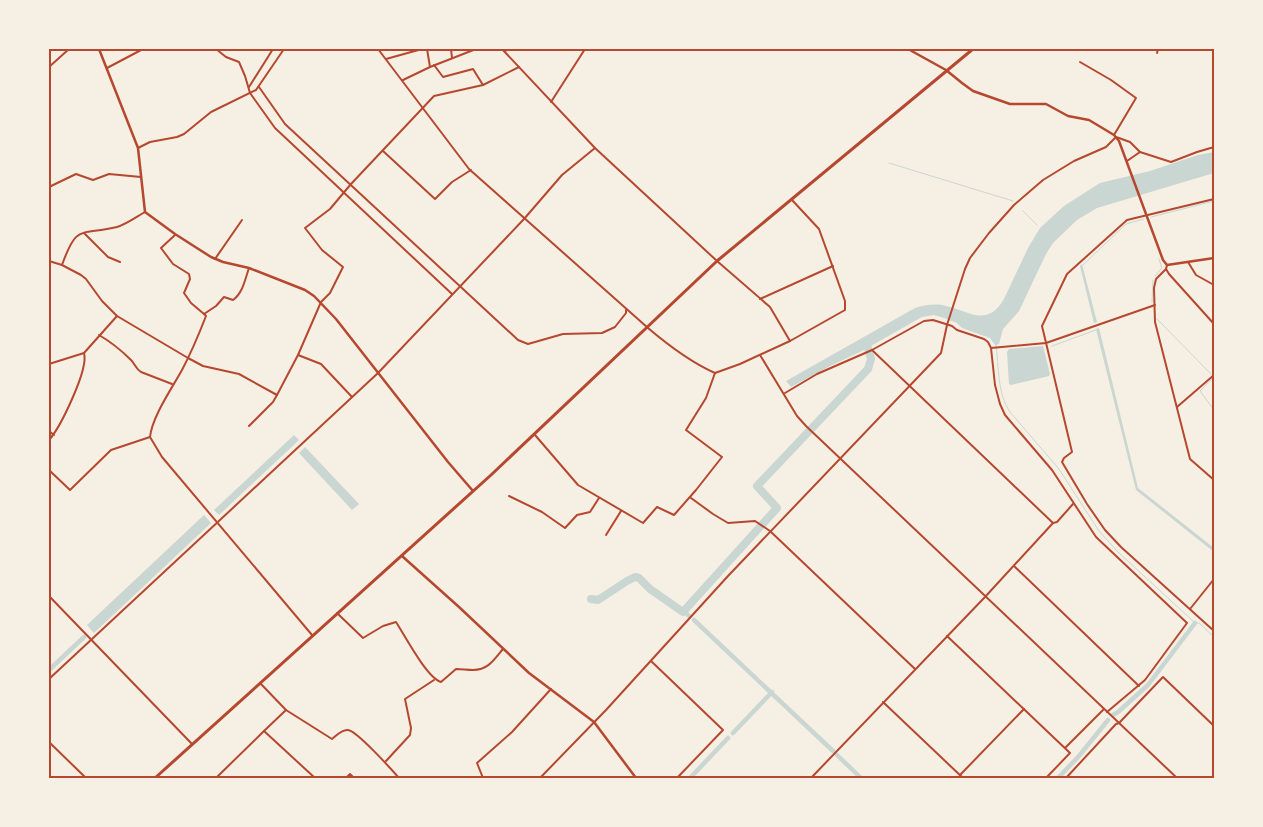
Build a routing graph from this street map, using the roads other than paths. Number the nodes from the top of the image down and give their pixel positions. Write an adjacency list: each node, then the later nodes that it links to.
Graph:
1 (69, 49): 27 (street)
2 (99, 49): 30 (main road)
3 (132, 49): 20 (street)
4 (144, 49): 20 (street)
5 (216, 49): 34 (street)
6 (273, 49): 34 (street)
7 (284, 49): 35 (street)
8 (378, 49): 24 (street)
9 (404, 49): 21 (street)
10 (422, 49): 21 (street)
11 (427, 49): 28 (street)
12 (451, 49): 23 (street)
13 (475, 49): 23 (street)
14 (512, 49): 19 (street)
15 (585, 49): 37 (street)
16 (908, 49): 31 (main road)
17 (973, 49): 31 (main road)
18 (1158, 49): 22 (street)
19 (503, 50): 29 (street)
20 (134, 53): 30 (street)
21 (404, 53): 24 (street)
22 (1157, 53)
23 (452, 58): 26 (street)
24 (386, 59): 32 (street)
25 (1080, 62): 39 (street)
26 (434, 65): 28 (street); 33 (street)
27 (49, 67)
28 (430, 67): 32 (street)
29 (520, 67): 33 (street); 37 (street)
30 (106, 68): 41 (main road)
31 (946, 70): 39 (main road); 52 (main road)
32 (403, 80): 38 (street)
33 (483, 85): 38 (street)
34 (249, 87): 36 (street)
35 (259, 87): 36 (street); 48 (street)
36 (250, 93): 41 (street); 50 (street)
37 (551, 102): 42 (street)
38 (423, 107): 43 (street); 46 (street)
39 (1115, 136): 44 (street); 45 (main road); 78 (street)
40 (1214, 147): 44 (street)
41 (138, 148): 47 (main road)
42 (595, 148): 55 (street); 63 (street)
43 (382, 150): 46 (street); 48 (street)
44 (1140, 152): 45 (street)
45 (1126, 161): 54 (main road)
46 (471, 170): 55 (street)
47 (142, 177): 49 (street); 53 (main road)
48 (350, 184): 50 (street); 70 (street)
49 (49, 187)
50 (344, 191): 71 (street); 73 (street)
51 (1214, 199): 54 (street)
52 (792, 200): 63 (main road); 66 (street)
53 (146, 212): 57 (street); 58 (main road)
54 (1145, 215): 67 (main road); 83 (street)
55 (524, 219): 70 (street); 75 (street)
56 (242, 220): 60 (street)
57 (84, 233): 62 (street); 65 (street)
58 (175, 234): 60 (main road); 76 (street)
59 (1214, 258): 64 (main road)
60 (215, 259): 68 (main road)
61 (49, 261): 65 (street)
62 (120, 262)
63 (718, 262): 72 (street); 80 (main road)
64 (1188, 262): 67 (main road); 69 (street)
65 (62, 265): 77 (street)
66 (833, 266): 72 (street); 82 (street)
67 (1166, 267): 74 (street); 79 (street)
68 (249, 268): 73 (main road); 76 (street)
69 (1214, 285)
70 (459, 287): 71 (street); 75 (street)
71 (452, 294): 91 (street)
72 (760, 300): 82 (street)
73 (321, 302): 88 (street); 91 (main road)
74 (1155, 305): 83 (street); 99 (street)
75 (626, 309): 80 (street)
76 (204, 314): 89 (street)
77 (117, 316): 81 (street); 89 (street)
78 (947, 324): 84 (street); 85 (street); 95 (street)
79 (1214, 324)
80 (648, 328): 92 (street); 103 (main road)
81 (99, 335): 86 (street); 94 (street)
82 (790, 341): 87 (street)
83 (1046, 343): 84 (street); 124 (street)
84 (991, 348): 113 (street)
85 (872, 350): 95 (street); 96 (street)
86 (84, 354): 90 (street); 102 (street)
87 (760, 354): 92 (street); 96 (street)
88 (298, 355): 97 (street); 98 (street)
89 (188, 358): 94 (street); 97 (street)
90 (49, 364)
91 (378, 373): 98 (street); 109 (main road)
92 (715, 373): 111 (street)
93 (1214, 374): 99 (street)
94 (173, 385): 104 (street)
95 (910, 387): 106 (street); 116 (street)
96 (785, 393): 106 (street)
97 (277, 395): 100 (street)
98 (352, 397): 115 (street)
99 (1177, 407): 108 (street)
100 (249, 426)
101 (49, 431): 102 (street)
102 (54, 435): 105 (street)
103 (535, 435): 109 (main road); 112 (street)
104 (150, 437): 107 (street); 115 (street)
105 (49, 440)
106 (840, 459): 117 (street); 123 (street)
107 (49, 470)
108 (1214, 480)
109 (473, 491): 119 (main road)
110 (509, 496): 112 (street)
111 (690, 497): 114 (street); 117 (street)
112 (599, 498): 114 (street)
113 (1074, 504): 116 (street); 136 (street)
114 (622, 511): 118 (street)
115 (217, 523): 127 (street); 129 (street)
116 (1053, 523): 120 (street)
117 (769, 530): 131 (street); 132 (street)
118 (606, 535)
119 (402, 556): 125 (main road); 130 (main road)
120 (1014, 566): 123 (street); 136 (street)
121 (1214, 579): 124 (street)
122 (49, 596): 129 (street)
123 (985, 597): 128 (street); 140 (street)
124 (1190, 609): 126 (street)
125 (336, 613): 127 (main road); 134 (street)
126 (1214, 632)
127 (313, 636): 135 (main road)
128 (947, 636): 132 (street); 139 (street)
129 (92, 639): 133 (street); 148 (street)
130 (503, 649): 134 (street); 137 (main road)
131 (651, 661): 143 (street); 162 (street)
132 (915, 669): 138 (street)
133 (49, 679)
134 (434, 680): 150 (street)
135 (260, 683): 141 (street); 148 (main road)
136 (1139, 686): 142 (street)
137 (551, 689): 143 (main road); 159 (street)
138 (883, 702): 151 (street); 163 (street)
139 (1024, 709): 149 (street); 151 (street)
140 (1104, 709): 142 (street); 149 (street)
141 (286, 710): 146 (street); 150 (street)
142 (1107, 712): 144 (street)
143 (594, 722): 160 (street); 161 (main road)
144 (1119, 723): 145 (street); 166 (street); 167 (street)
145 (1214, 726)
146 (264, 732): 154 (street); 155 (street)
147 (49, 742): 152 (street)
148 (192, 744): 153 (main road)
149 (1065, 748): 165 (street)
150 (385, 762): 158 (street)
151 (960, 775): 164 (street)
152 (86, 778)
153 (155, 778)
154 (216, 778)
155 (315, 778)
156 (346, 778): 157 (street)
157 (354, 778)
158 (399, 778)
159 (483, 778)
160 (540, 778)
161 (636, 778)
162 (677, 778)
163 (811, 778)
164 (963, 778)
165 (1046, 778)
166 (1066, 778)
167 (1177, 778)

